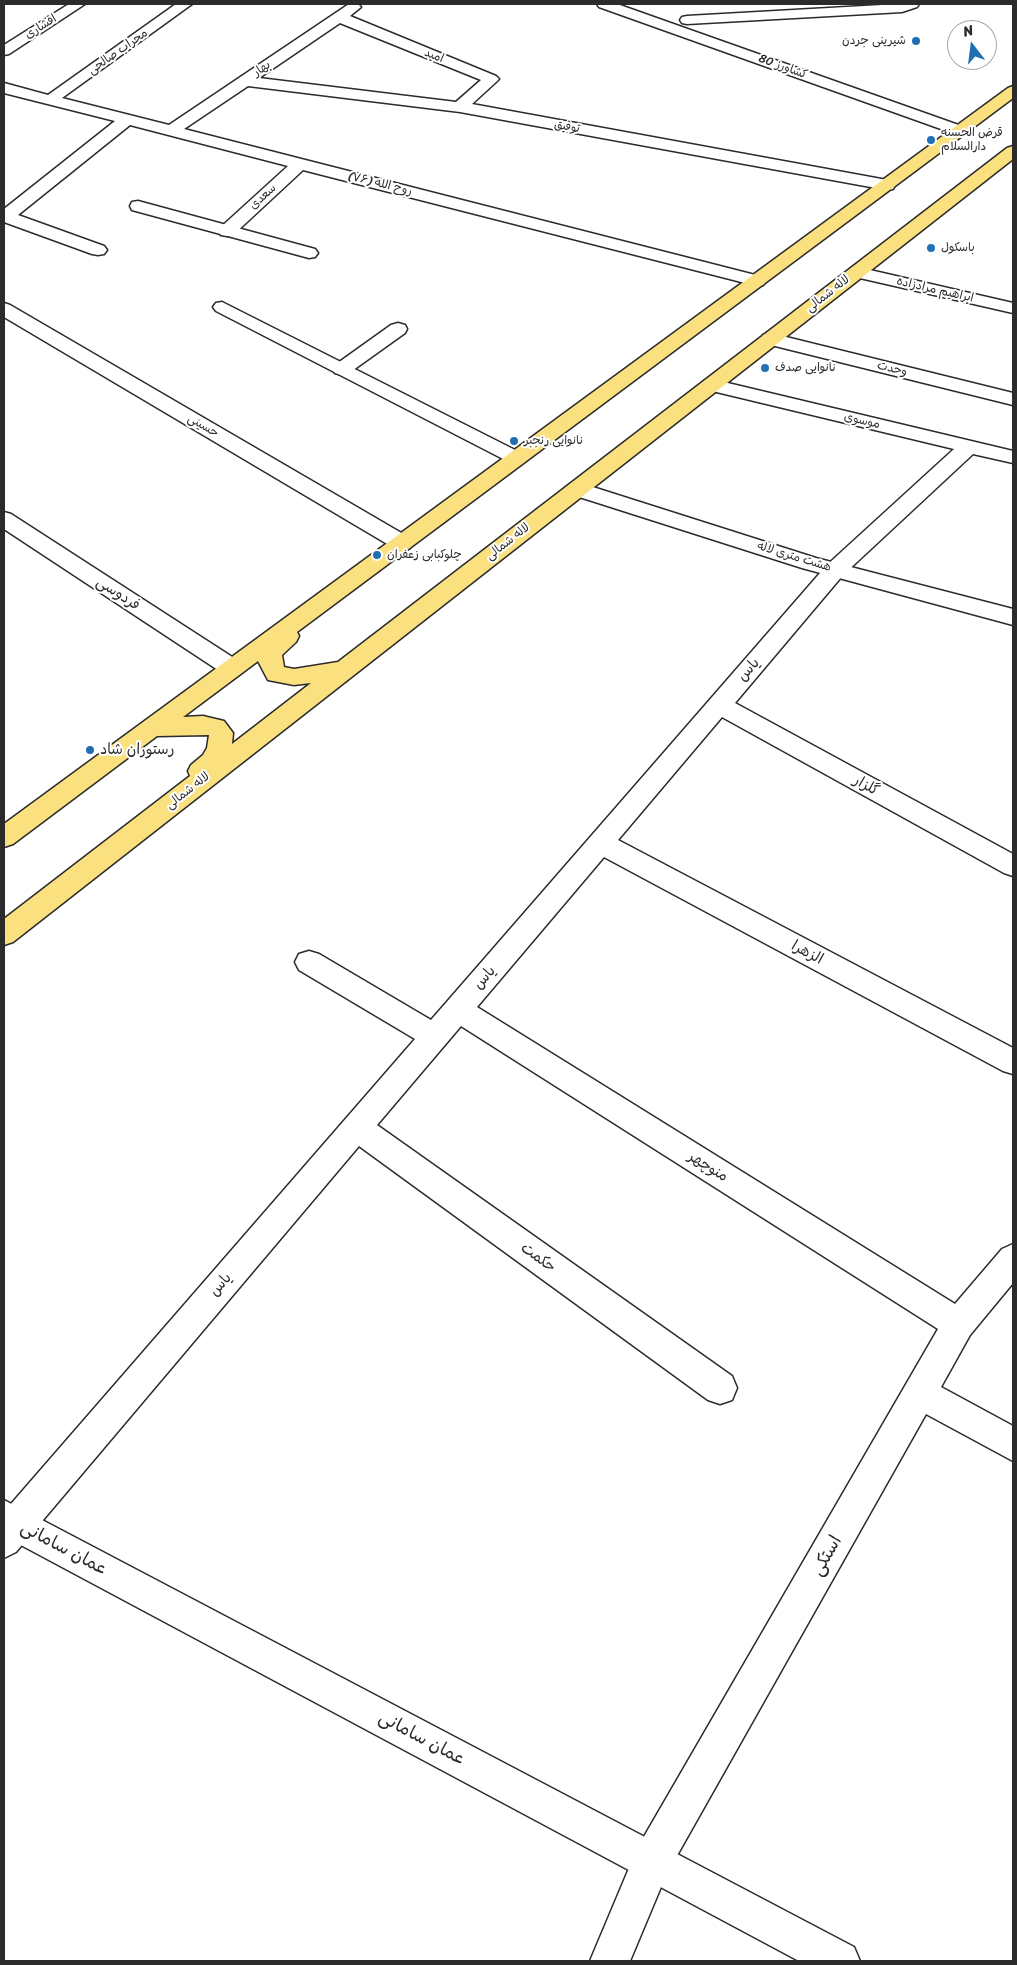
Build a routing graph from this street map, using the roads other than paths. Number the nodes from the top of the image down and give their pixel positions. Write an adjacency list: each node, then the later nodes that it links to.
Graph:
1 (78, 4): 9 (street, افشاری)
2 (185, 4): 13 (street, محراب صالحی)
3 (604, 4): 8 (street, کشاورز 80)
4 (692, 4): 8 (street)
5 (912, 4): 8 (street)
6 (354, 7): 7 (street, بهار)
7 (339, 17): 10 (street, بهار); 14 (street, امید)
8 (685, 26): 17 (street, کشاورز 80)
9 (4, 51)
10 (244, 81): 14 (street, توفیق); 16 (street, بهار)
11 (4, 88): 13 (street, روح الله (۷۶))
12 (1013, 91): 17 (main road)
13 (50, 100): 15 (street, روح الله (۷۶))
14 (460, 107): 20 (street, توفیق)
15 (127, 120): 16 (street, روح الله (۷۶)); 22 (street)
16 (171, 130): 19 (street, روح الله (۷۶))
17 (961, 131): 20 (main road)
18 (1013, 151): 26 (main road, لاله شمالی)
19 (300, 164): 23 (street, سعدی); 27 (street, روح الله (۷۶))
20 (887, 185): 27 (main road)
21 (138, 206): 23 (street)
22 (5, 216): 24 (street)
23 (226, 230): 25 (street)
24 (98, 250)
25 (309, 253)
26 (856, 272): 29 (street, ابراهیم مرادزاده); 32 (main road, لاله شمالی)
27 (757, 281): 38 (main road)
28 (222, 307): 33 (street)
29 (1013, 308)
30 (4, 309): 41 (street, حسینی)
31 (398, 329): 33 (street)
32 (770, 340): 34 (main road, لاله شمالی); 35 (street, وحدت)
33 (342, 369): 38 (street)
34 (711, 385): 36 (street, موسوی); 39 (main road, لاله شمالی)
35 (1013, 398)
36 (969, 446): 37 (street, موسوی); 42 (street, یاس)
37 (1013, 457)
38 (516, 458): 41 (main road)
39 (577, 489): 42 (street, هشت متری لاله); 46 (main road, لاله شمالی)
40 (4, 519): 45 (street, فردوسی)
41 (402, 543): 43 (main road)
42 (835, 570): 44 (street, هشت متری لاله); 47 (street, یاس)
43 (317, 606): 45 (main road); 46 (main road)
44 (1013, 617)
45 (232, 668): 48 (main road)
46 (345, 670): 49 (main road, لاله شمالی)
47 (719, 705): 51 (street, یاس); 52 (street, گلزار)
48 (151, 728): 49 (main road); 50 (main road)
49 (171, 804): 53 (main road, لاله شمالی)
50 (6, 831)
51 (601, 843): 55 (street, یاس); 57 (street, الزهرا)
52 (1013, 866)
53 (4, 934)
54 (310, 962): 56 (street)
55 (458, 1009): 56 (street, یاس); 60 (street, منوچهر)
56 (434, 1036): 58 (street, یاس)
57 (1013, 1062)
58 (356, 1127): 61 (street, حکمت); 64 (street, یاس)
59 (1013, 1259): 60 (street, استکی)
60 (959, 1324): 62 (street, استکی)
61 (720, 1388)
62 (920, 1393): 63 (street); 65 (street, استکی)
63 (1013, 1444)
64 (8, 1527): 65 (street, عمان سامانی)
65 (652, 1861): 66 (street, استکی); 67 (street, عمان سامانی)
66 (610, 1961)
67 (840, 1961)

